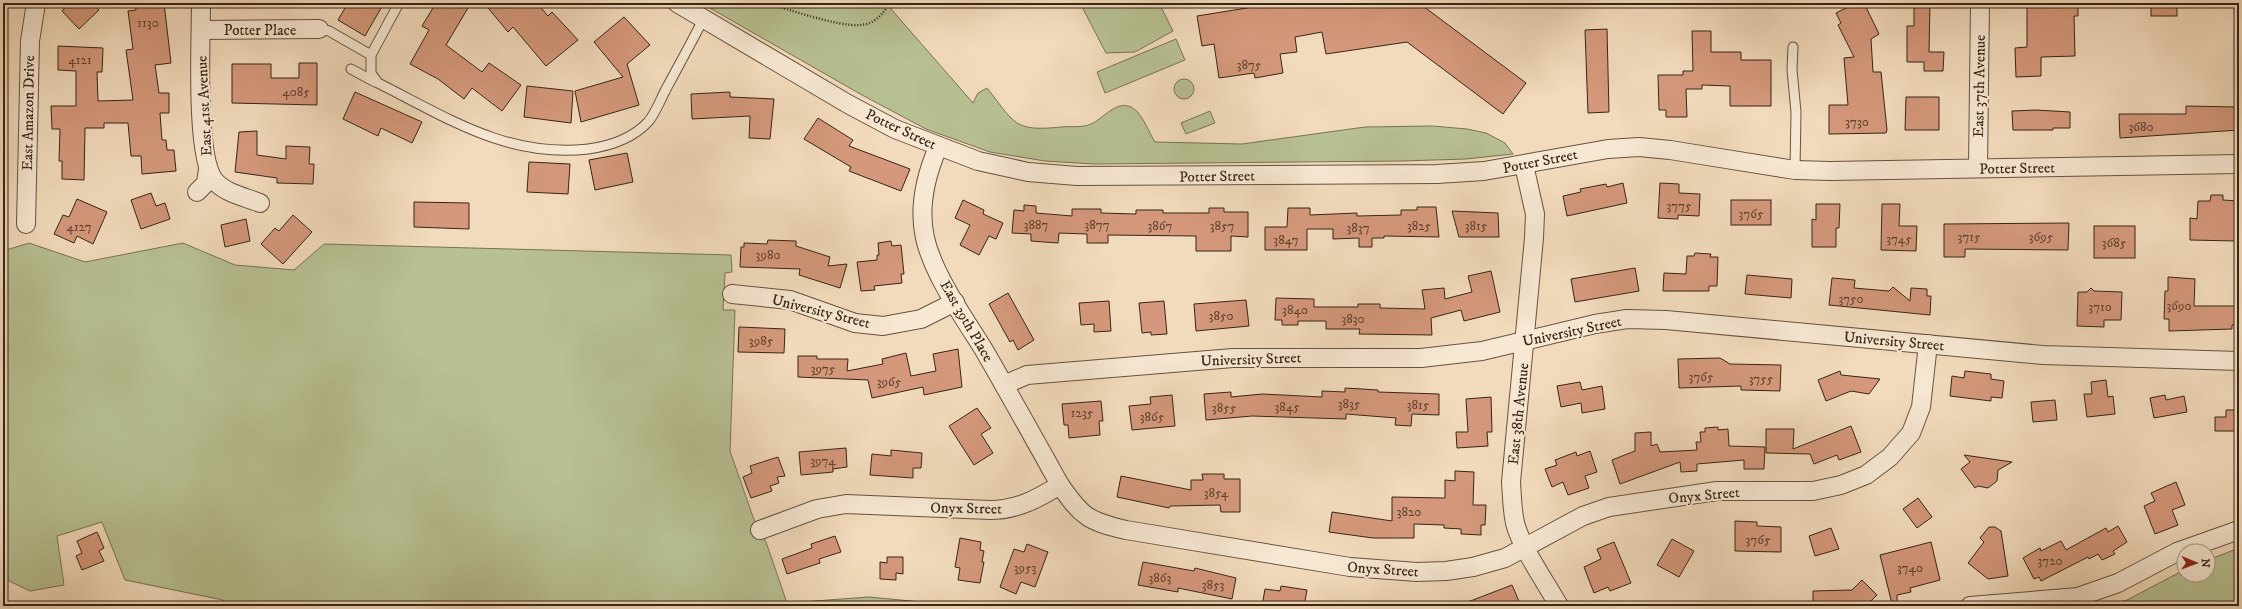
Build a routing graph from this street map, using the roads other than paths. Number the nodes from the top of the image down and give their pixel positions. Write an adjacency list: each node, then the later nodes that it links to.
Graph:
1 (36, 3): 21 (street, East Amazon Drive)
2 (201, 3): 8 (street, East 41st Avenue)
3 (399, 3): 10 (lane)
4 (677, 3): 6 (street, Potter Street)
5 (1980, 3): 16 (street, East 37th Avenue)
6 (704, 18): 12 (lane); 13 (street, Potter Street)
7 (319, 29): 8 (street, Potter Place); 10 (lane)
8 (201, 30): 17 (street, East 41st Avenue)
9 (1792, 47): 18 (lane)
10 (371, 55): 12 (lane)
11 (351, 69): 12 (lane)
12 (378, 83)
13 (938, 146): 15 (street, Potter Street); 23 (street, East 39th Place)
14 (2239, 164): 16 (street, Potter Street)
15 (1524, 165): 18 (street, Potter Street); 24 (street, East 38th Avenue)
16 (1978, 168): 18 (street, Potter Street)
17 (208, 169): 19 (street); 20 (street, East 41st Avenue)
18 (1795, 170)
19 (196, 192)
20 (260, 203)
21 (26, 224)
22 (732, 294): 23 (street, University Street)
23 (955, 302): 27 (street, East 39th Place)
24 (1525, 341): 25 (street, University Street); 27 (street, University Street); 31 (street, East 38th Avenue)
25 (1928, 344): 26 (street, University Street); 31 (street, Onyx Street)
26 (2239, 361)
27 (1004, 385): 28 (street, East 39th Place)
28 (1060, 485): 29 (street, Onyx Street); 31 (street, Onyx Street)
29 (760, 530)
30 (2239, 530): 33 (street)
31 (1526, 546): 32 (street, East 38th Avenue)
32 (1558, 606)
33 (1970, 606)

